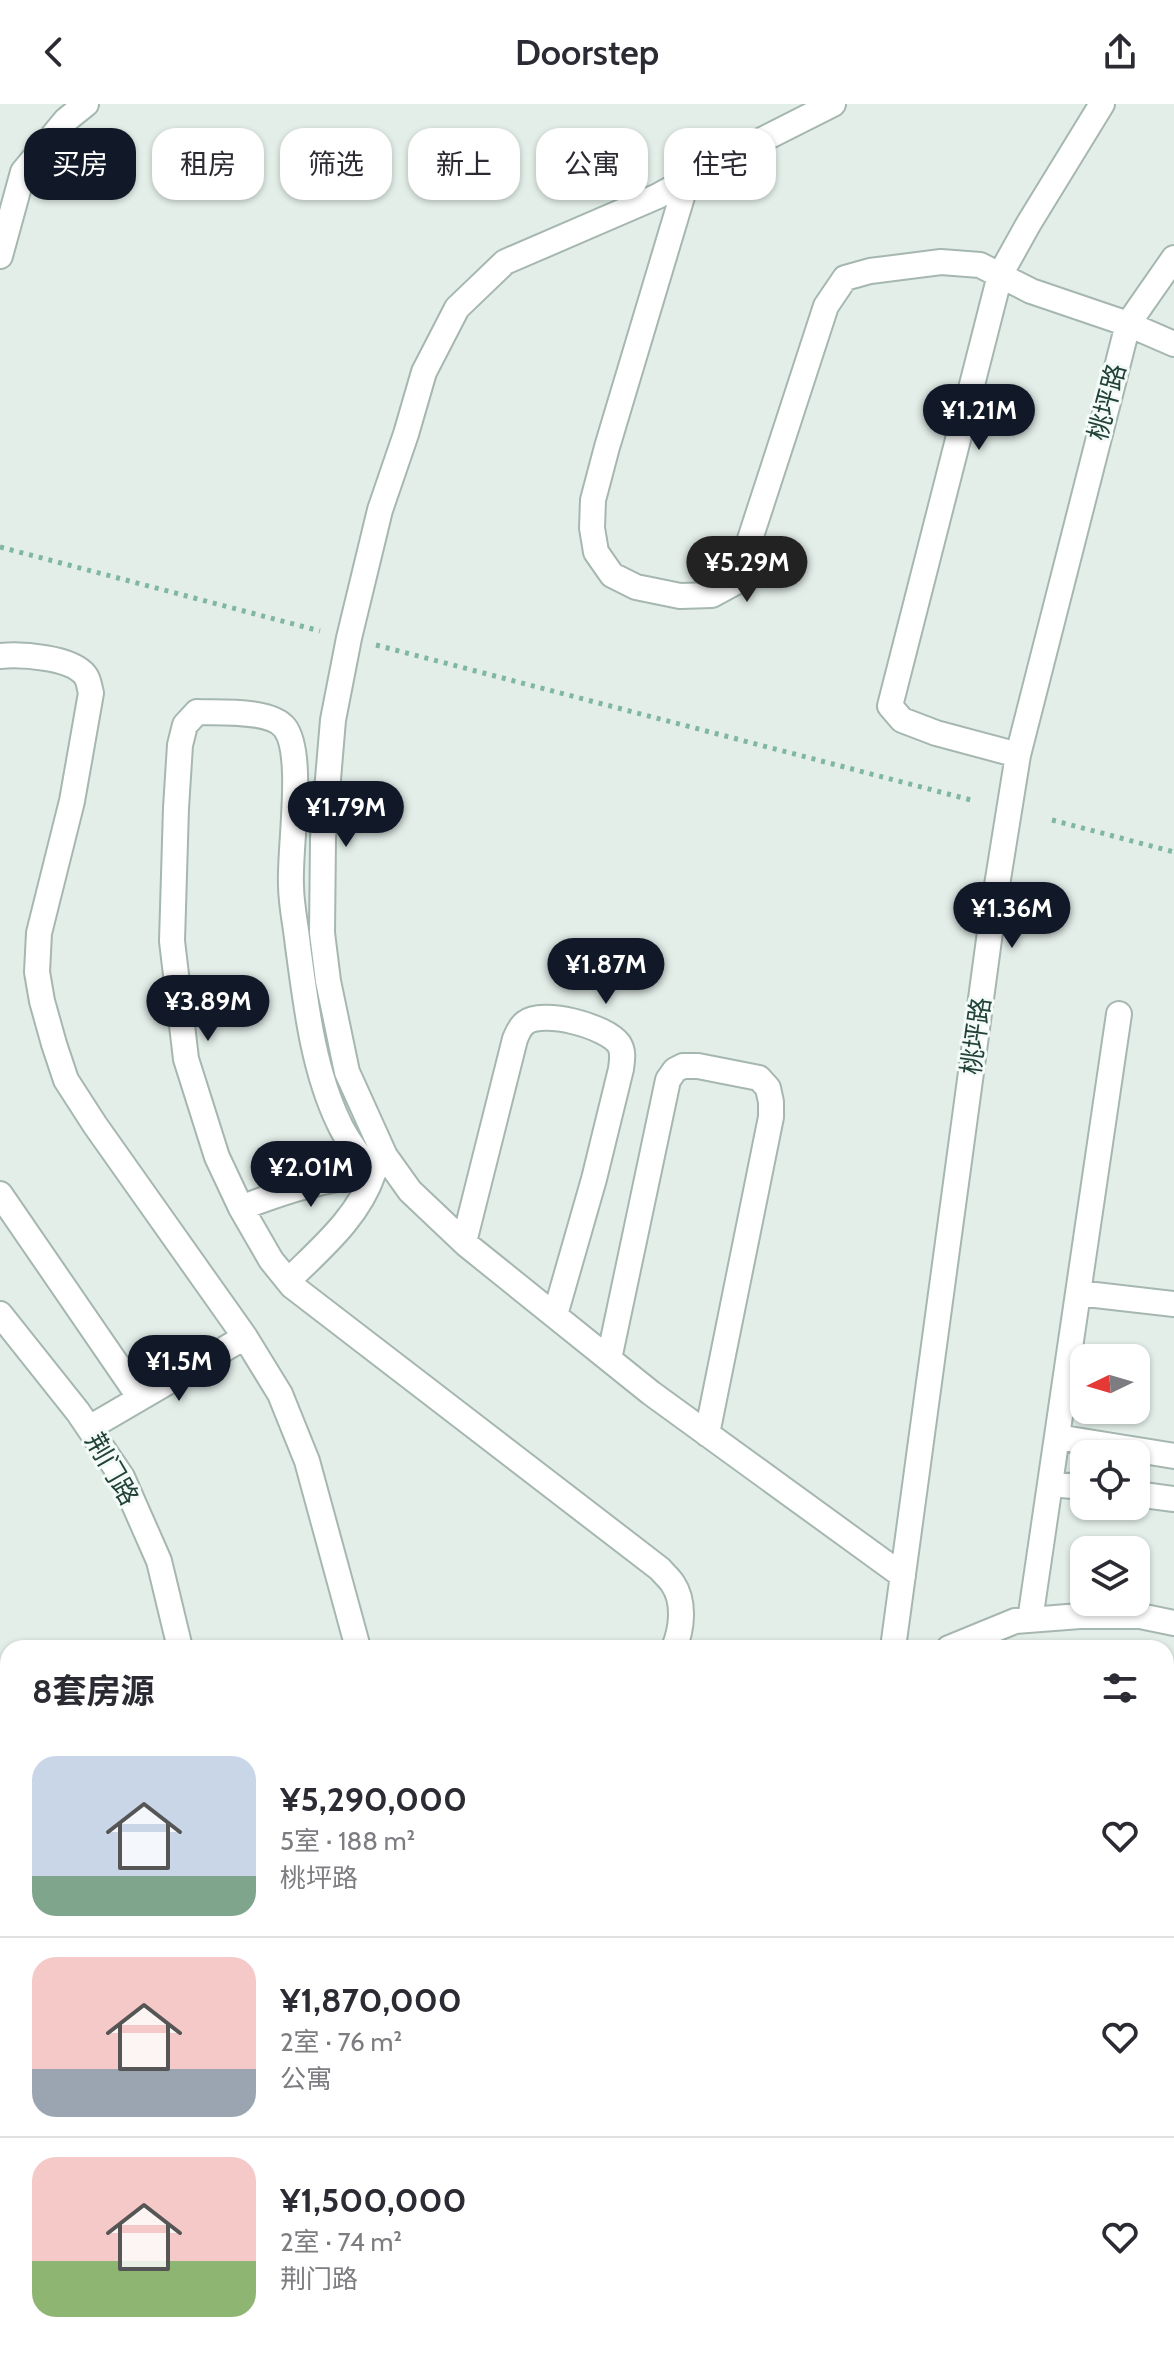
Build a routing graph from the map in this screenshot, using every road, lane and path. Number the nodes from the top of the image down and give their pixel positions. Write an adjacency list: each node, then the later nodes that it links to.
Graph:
1 (86, 104): 7 (street)
2 (833, 104): 4 (street)
3 (1102, 104): 9 (street)
4 (776, 134)
5 (664, 193): 13 (street)
6 (681, 200): 9 (street)
7 (0, 256)
8 (1174, 258): 10 (street, 桃坪路)
9 (1000, 275): 10 (street); 15 (street)
10 (1128, 324): 11 (street); 15 (street, 桃坪路)
11 (1174, 344)
12 (0, 547): 13 (path)
13 (349, 638): 16 (path); 23 (street)
14 (0, 656): 29 (street)
15 (1018, 755): 40 (street, 桃坪路)
16 (971, 800)
17 (1052, 820): 18 (path)
18 (1174, 852)
19 (1119, 1014): 25 (street)
20 (373, 1174): 22 (street); 22 (street); 24 (street)
21 (0, 1194): 31 (street)
22 (241, 1208): 24 (street)
23 (464, 1242): 28 (street); 28 (street)
24 (288, 1281): 45 (street)
25 (1078, 1293): 26 (street); 34 (street)
26 (1174, 1304)
27 (0, 1314): 32 (street, 荆门路)
28 (555, 1315): 30 (street)
29 (245, 1337): 31 (street); 44 (street)
30 (609, 1359): 33 (street); 33 (street)
31 (140, 1398): 32 (street)
32 (89, 1428): 43 (street, 荆门路)
33 (707, 1434): 40 (street)
34 (1057, 1437): 35 (street); 36 (street)
35 (1174, 1456)
36 (1050, 1484): 37 (street); 41 (street)
37 (1070, 1486)
38 (1150, 1496): 39 (street)
39 (1174, 1499)
40 (903, 1576): 46 (street, 桃坪路)
41 (1030, 1620): 42 (street); 47 (street)
42 (1174, 1623)
43 (178, 1640)
44 (356, 1640)
45 (677, 1640)
46 (894, 1640)
47 (969, 1640)

